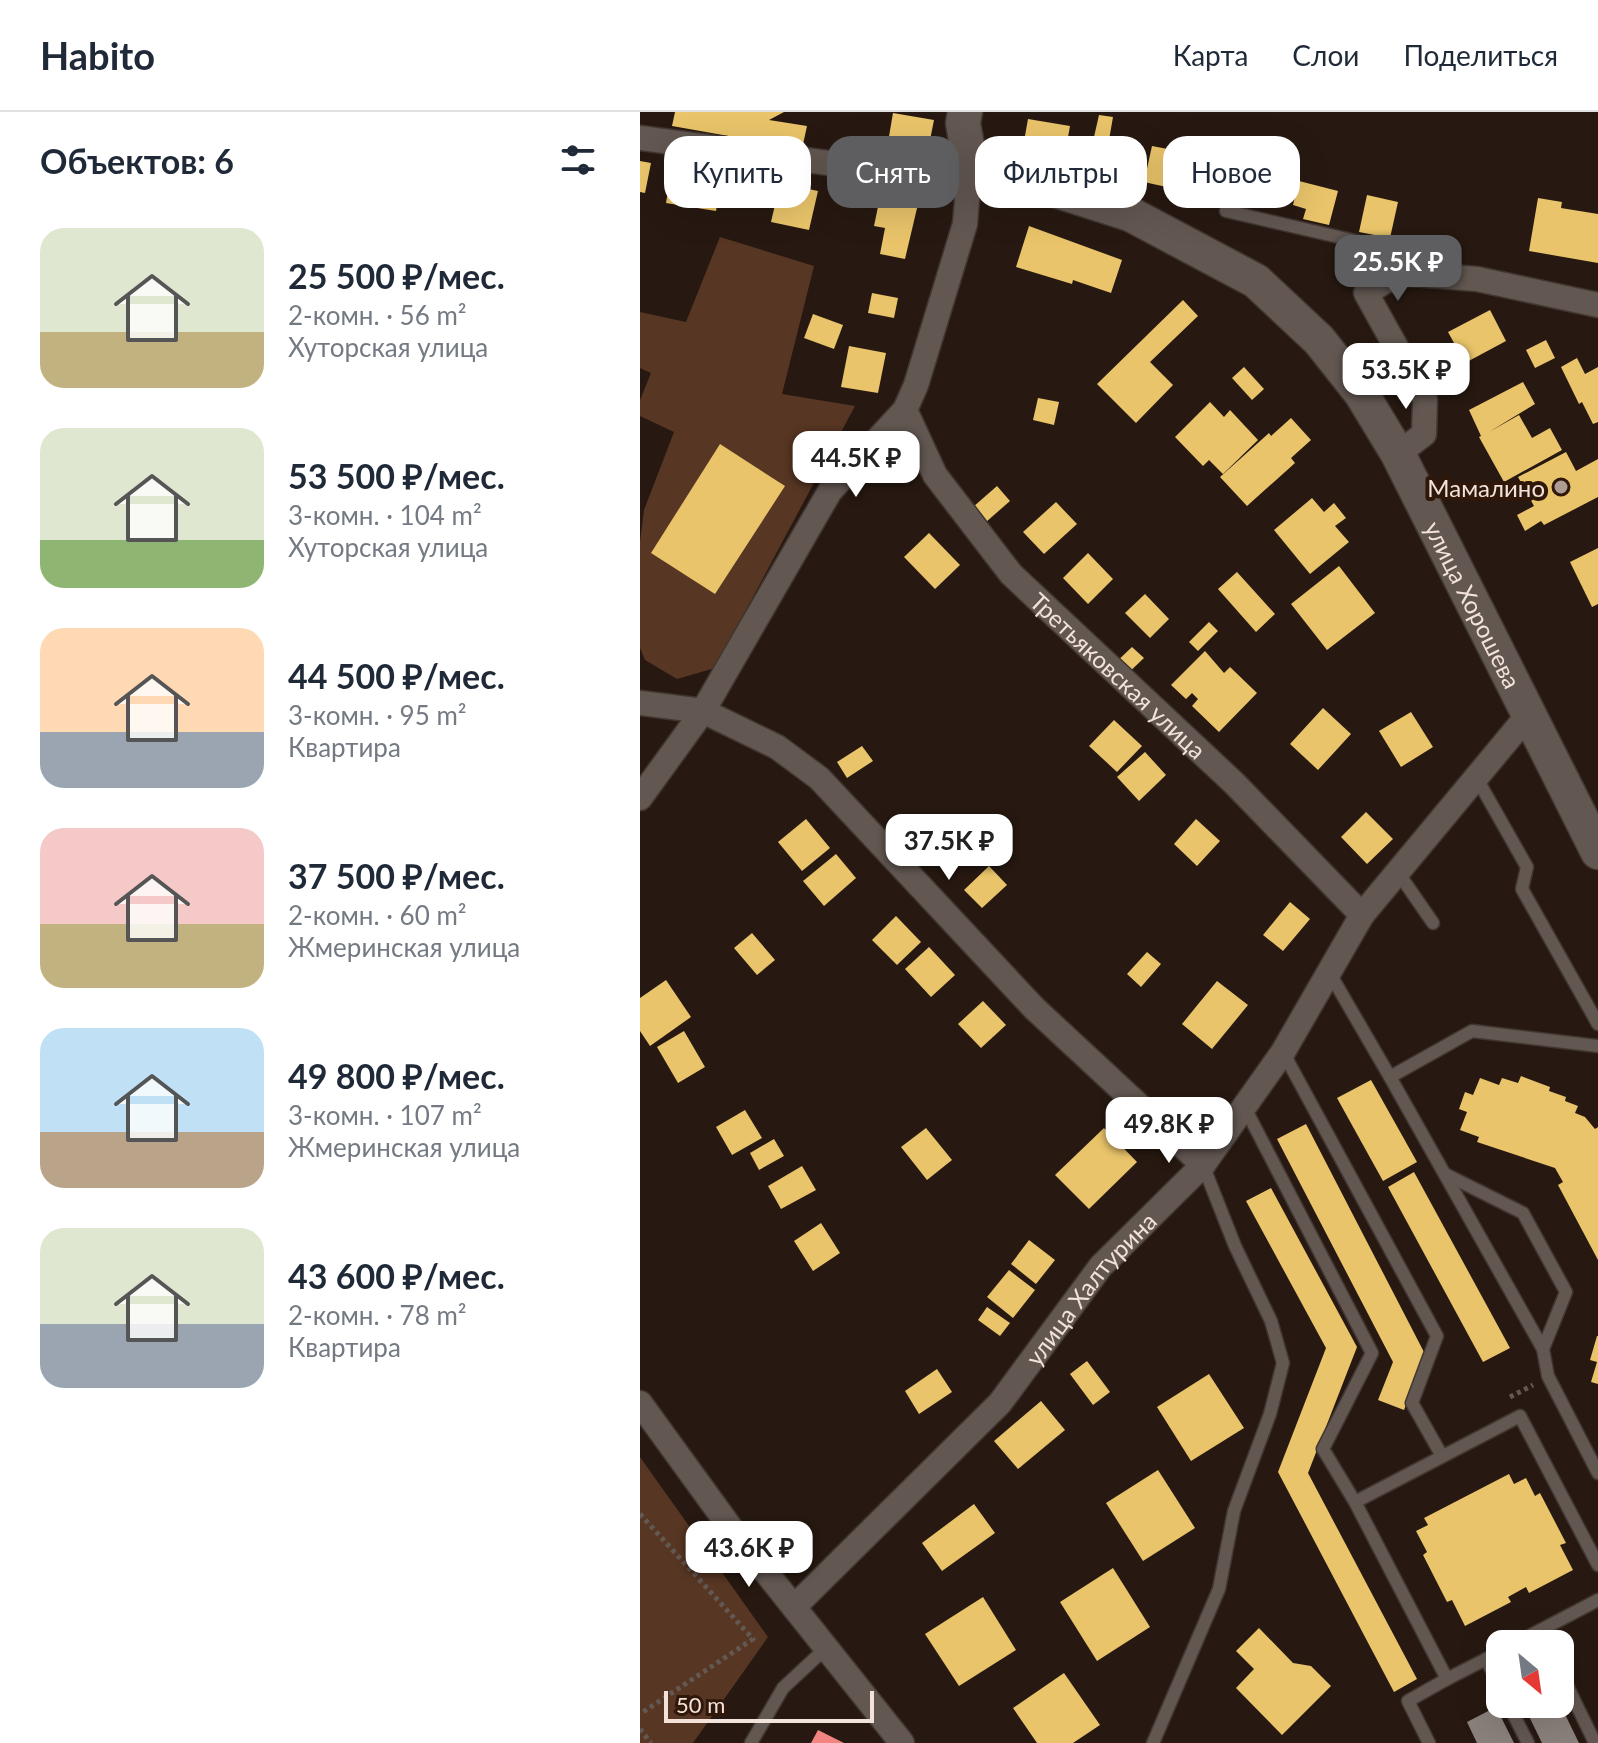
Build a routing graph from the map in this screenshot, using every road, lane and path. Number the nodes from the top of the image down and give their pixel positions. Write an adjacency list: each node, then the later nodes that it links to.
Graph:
1 (965, 112): 3 (main road)
2 (640, 138): 3 (street)
3 (970, 163): 7 (street); 8 (main road, улица Хорошева)
4 (1226, 211): 5 (lane)
5 (1399, 273): 6 (street); 8 (street)
6 (1598, 305)
7 (905, 410): 10 (street); 16 (street, Третьяковская улица)
8 (1398, 454): 11 (main road, улица Хорошева)
9 (640, 703): 10 (street)
10 (703, 711): 13 (street); 24 (street)
11 (1529, 714): 12 (street, улица Халтурина); 14 (main road, улица Хорошева)
12 (1475, 775): 15 (street, улица Халтурина); 19 (lane)
13 (640, 798)
14 (1598, 852)
15 (1397, 871): 16 (street, улица Халтурина); 17 (lane)
16 (1362, 915): 18 (street, улица Халтурина)
17 (1433, 923)
18 (1329, 972): 21 (street, улица Халтурина); 22 (lane)
19 (1598, 1024)
20 (1598, 1046): 22 (lane)
21 (1283, 1052): 23 (street, улица Халтурина); 30 (lane)
22 (1390, 1077): 25 (lane)
23 (1245, 1108): 24 (street, улица Халтурина); 32 (lane)
24 (1203, 1165): 36 (street, улица Халтурина); 48 (lane)
25 (1445, 1174): 26 (lane); 26 (lane)
26 (1543, 1349): 27 (lane)
27 (1548, 1376): 29 (path); 31 (lane)
28 (640, 1403): 36 (street)
29 (1499, 1403)
30 (1442, 1456): 32 (lane); 34 (lane)
31 (1597, 1471)
32 (1355, 1502): 40 (lane)
33 (640, 1514): 42 (path)
34 (1598, 1565)
35 (1598, 1600): 37 (lane)
36 (794, 1607): 38 (street)
37 (1540, 1630)
38 (826, 1648): 46 (lane); 47 (street)
39 (1486, 1659): 40 (lane)
40 (1447, 1679): 49 (lane)
41 (1574, 1700): 51 (lane)
42 (640, 1714)
43 (1515, 1718): 50 (lane)
44 (640, 1729): 45 (path)
45 (651, 1743)
46 (751, 1743)
47 (902, 1743)
48 (1153, 1743)
49 (1429, 1743)
50 (1528, 1743)
51 (1595, 1743)

